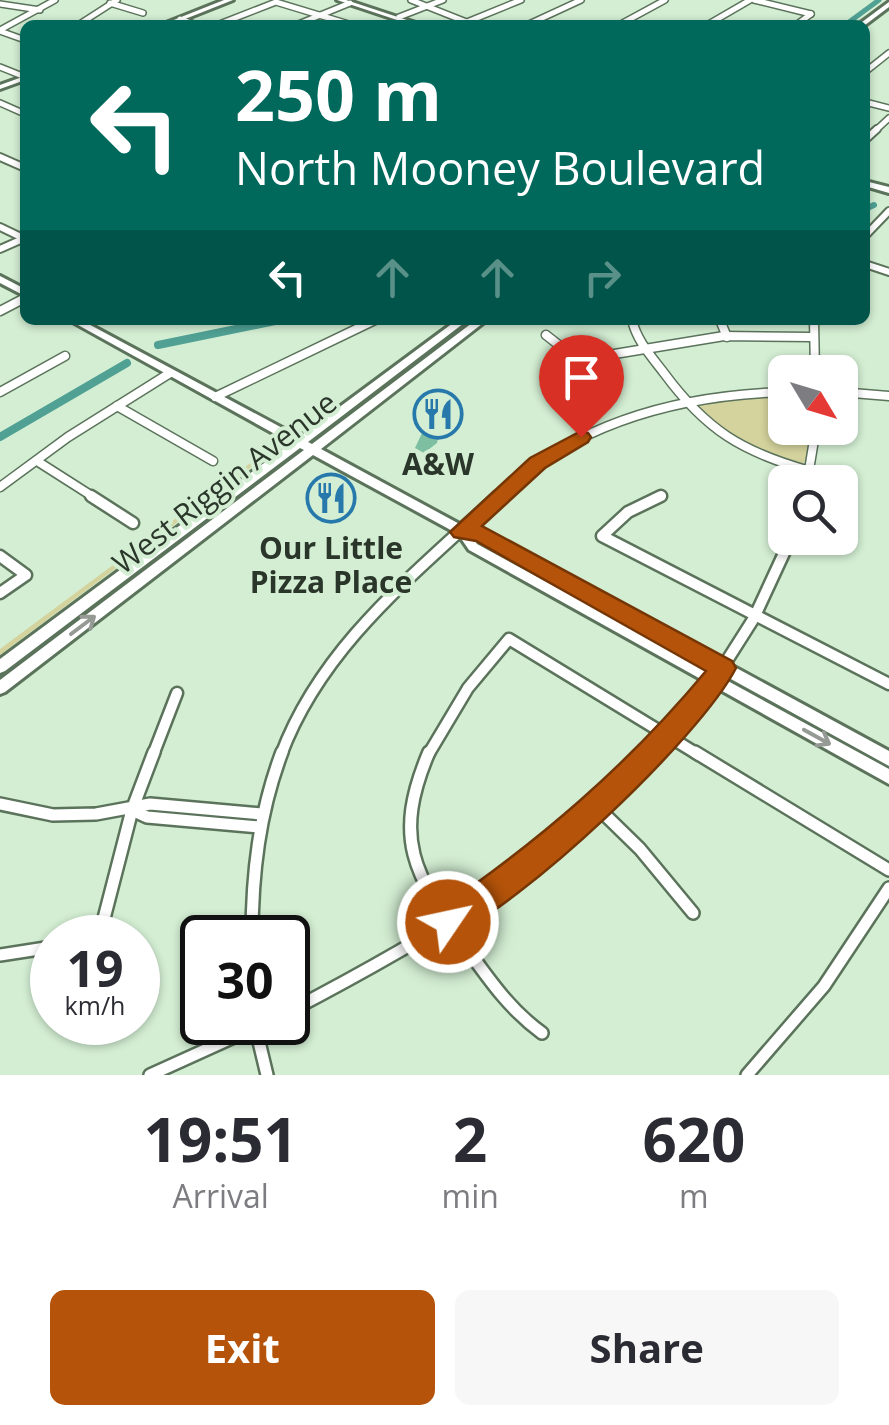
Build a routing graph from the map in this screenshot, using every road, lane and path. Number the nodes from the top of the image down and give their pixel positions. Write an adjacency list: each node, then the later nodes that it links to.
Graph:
1 (55, 0): 16 (street)
2 (230, 0): 20 (street)
3 (340, 0): 12 (street)
4 (410, 0): 14 (street)
5 (442, 0): 14 (street)
6 (521, 0): 29 (street)
7 (581, 0): 30 (street)
8 (665, 0): 31 (street)
9 (752, 0): 32 (street); 33 (street)
10 (113, 2): 17 (street); 22 (street)
11 (276, 2): 18 (street); 24 (street)
12 (350, 3): 18 (street); 19 (street)
13 (0, 4): 16 (street)
14 (429, 5): 19 (street); 28 (street)
15 (889, 7): 34 (street)
16 (40, 10): 21 (street)
17 (143, 13)
18 (320, 15): 25 (street); 26 (street)
19 (399, 17): 27 (street)
20 (180, 19): 23 (street)
21 (21, 20)
22 (87, 20)
23 (183, 20)
24 (230, 20)
25 (308, 20)
26 (336, 20)
27 (406, 20)
28 (463, 20)
29 (477, 20)
30 (538, 20)
31 (628, 20)
32 (716, 20)
33 (803, 20)
34 (870, 27)
35 (889, 211): 36 (street)
36 (870, 231)
37 (83, 325): 50 (street)
38 (367, 325): 55 (street)
39 (458, 325): 58 (street, West Riggin Avenue)
40 (475, 325): 58 (street, West Riggin Avenue)
41 (634, 325): 47 (street)
42 (722, 325): 45 (street)
43 (813, 325): 46 (street)
44 (546, 336): 47 (street)
45 (726, 337): 46 (street); 47 (street)
46 (812, 337): 48 (street)
47 (644, 347): 56 (street)
48 (814, 355)
49 (65, 356): 51 (street)
50 (170, 373): 55 (street); 57 (street)
51 (1, 390)
52 (858, 393): 54 (street)
53 (768, 394): 56 (street)
54 (889, 396)
55 (215, 397): 58 (street)
56 (685, 402): 61 (street); 65 (street)
57 (117, 406): 59 (street); 60 (street)
58 (304, 445): 65 (street); 70 (street, West Riggin Avenue); 74 (street, West Riggin Avenue, one-way to 58)
59 (37, 461): 62 (street); 64 (street)
60 (213, 461)
61 (787, 465)
62 (0, 487)
63 (661, 496): 69 (street)
64 (133, 523)
65 (462, 532): 72 (street); 82 (street)
66 (783, 555): 69 (street)
67 (0, 556): 68 (street)
68 (0, 593)
69 (756, 616): 72 (street); 73 (street)
70 (45, 635): 71 (street, West Riggin Avenue); 74 (street)
71 (0, 667)
72 (719, 674): 76 (street); 77 (street); 78 (street, one-way to 78)
73 (889, 684)
74 (4, 685)
75 (177, 693): 81 (street)
76 (670, 734): 80 (street); 83 (street); 88 (street)
77 (889, 759)
78 (889, 777)
79 (0, 804): 81 (street)
80 (597, 808): 85 (street); 88 (street)
81 (132, 810): 82 (street); 86 (street)
82 (260, 821): 87 (street)
83 (889, 870)
84 (889, 888): 97 (street)
85 (694, 913)
86 (104, 915)
87 (251, 915)
88 (448, 922): 91 (street); 92 (street)
89 (30, 950): 90 (street)
90 (0, 955)
91 (310, 1000)
92 (542, 1033)
93 (214, 1045): 95 (street)
94 (262, 1045): 96 (street)
95 (150, 1075)
96 (267, 1075)
97 (748, 1075)

